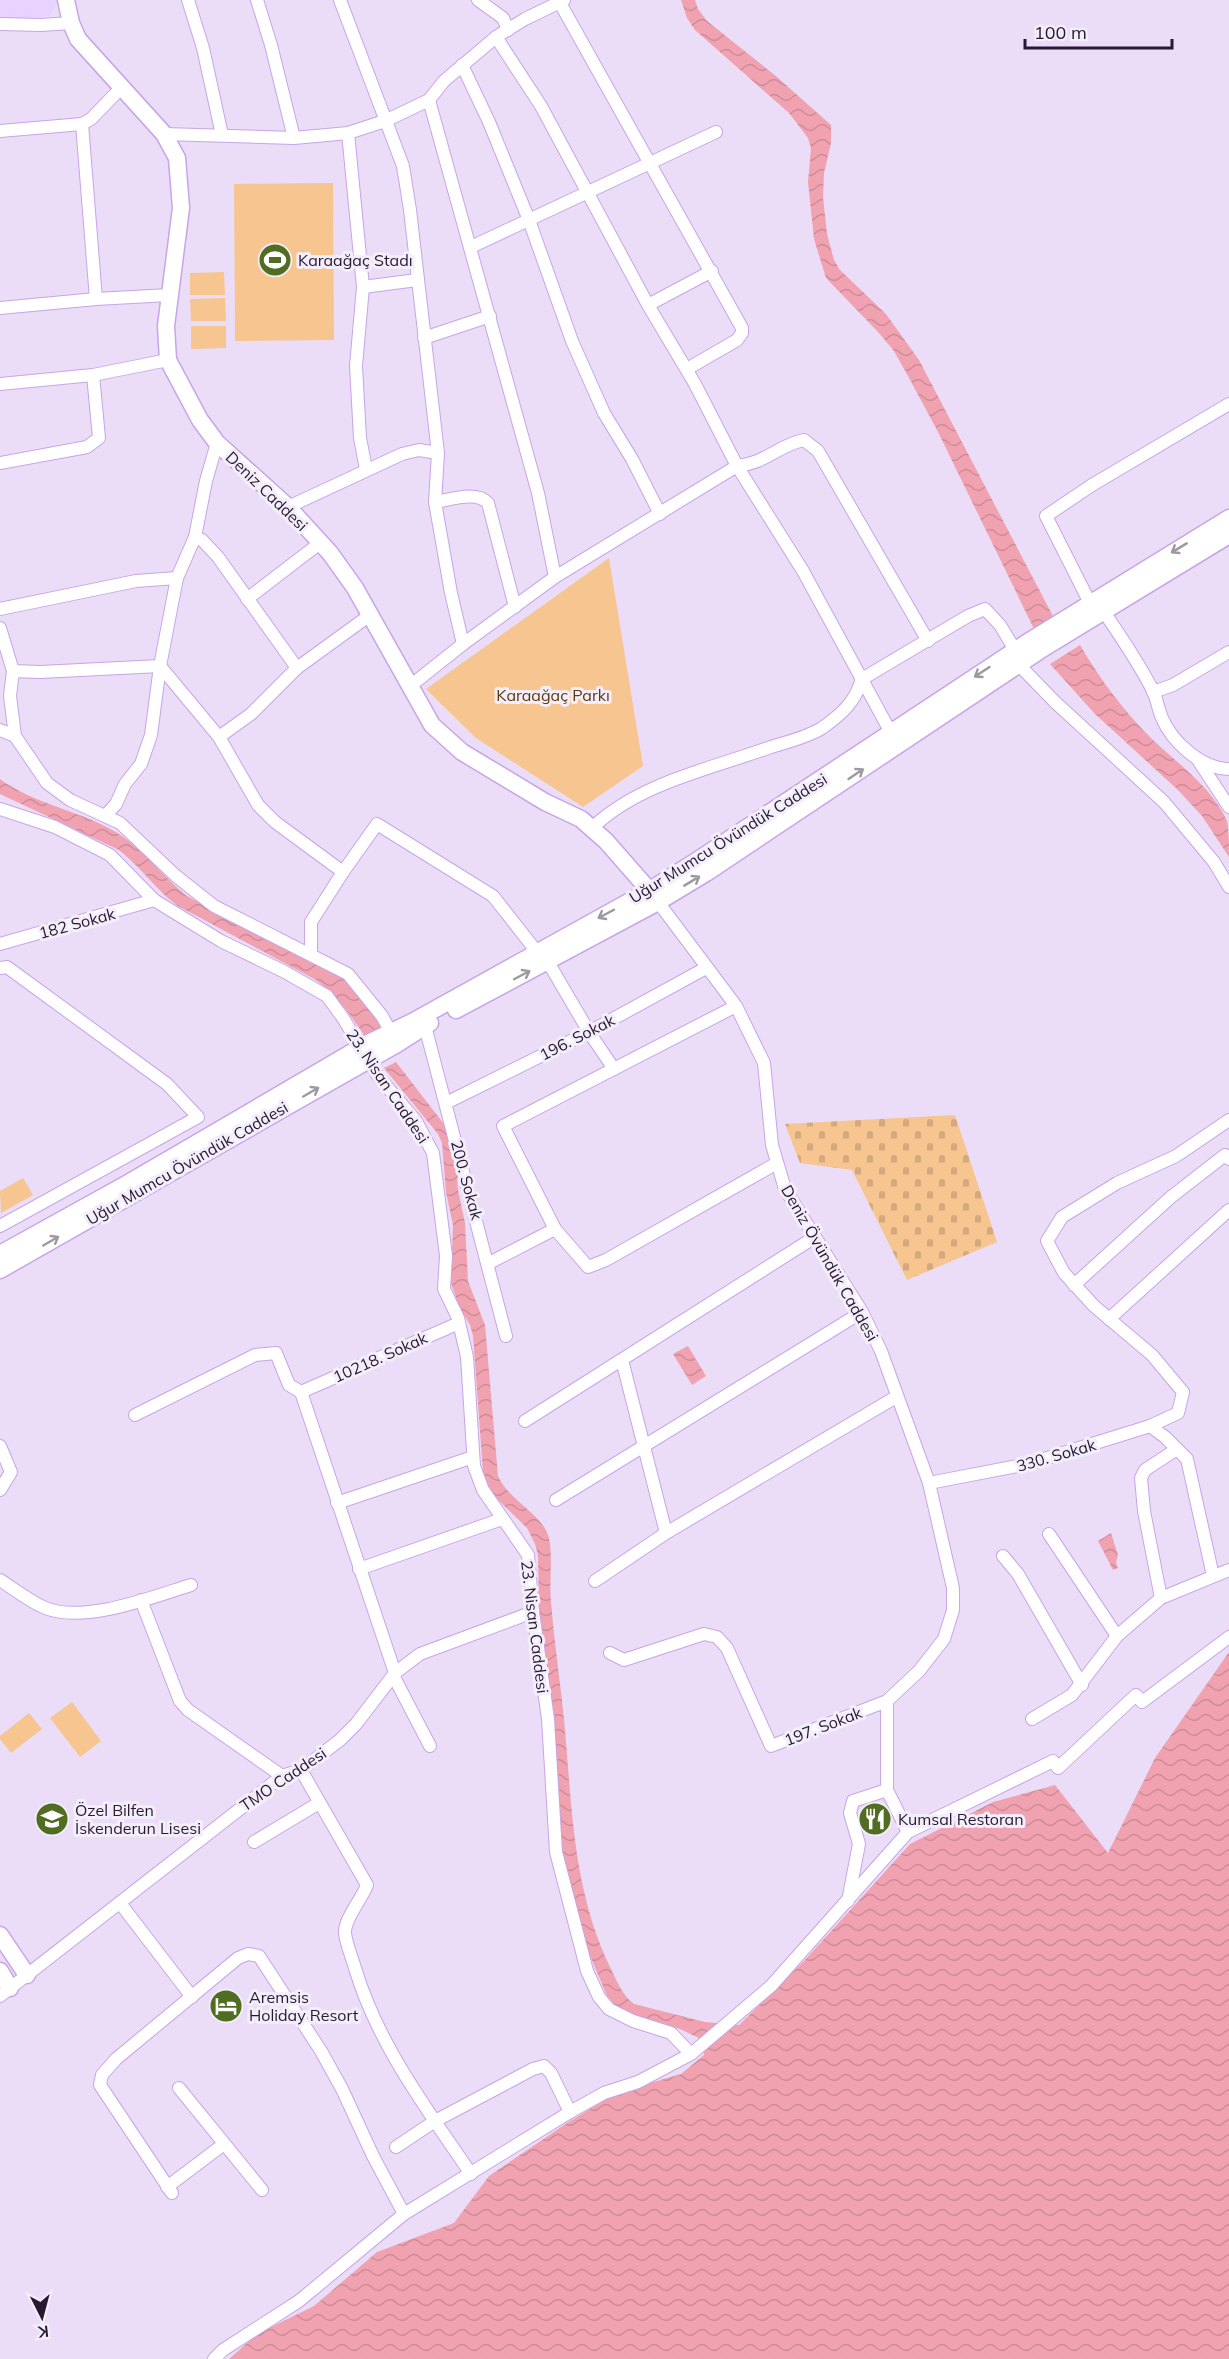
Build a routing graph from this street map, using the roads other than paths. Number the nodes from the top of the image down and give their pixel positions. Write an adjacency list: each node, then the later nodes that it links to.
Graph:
1 (66, 0): 7 (street, Deniz Caddesi)
2 (188, 0): 20 (street)
3 (257, 0): 21 (street)
4 (340, 0): 14 (street)
5 (478, 0): 9 (street)
6 (562, 1): 9 (street); 22 (street)
7 (71, 23): 8 (street); 12 (street, Deniz Caddesi)
8 (0, 24)
9 (508, 30): 10 (street)
10 (496, 37): 11 (street); 23 (street)
11 (462, 65): 13 (street); 24 (street)
12 (121, 87): 15 (street); 19 (street, Deniz Caddesi)
13 (429, 100): 14 (street); 25 (street)
14 (385, 121): 18 (street); 27 (street)
15 (82, 124): 16 (street); 30 (street)
16 (0, 131)
17 (716, 132): 22 (street)
18 (348, 133): 21 (street); 28 (street)
19 (164, 134): 20 (street); 29 (street, Deniz Caddesi)
20 (222, 135): 21 (street)
21 (294, 138)
22 (650, 164): 23 (street); 26 (street)
23 (588, 193): 24 (street); 31 (street)
24 (529, 220): 25 (street); 47 (street)
25 (471, 247): 33 (street)
26 (712, 271): 31 (street); 36 (street)
27 (417, 280): 28 (street); 34 (street)
28 (363, 287): 44 (street)
29 (169, 295): 30 (street); 35 (street, Deniz Caddesi)
30 (96, 299): 32 (street)
31 (648, 305): 36 (street)
32 (0, 308)
33 (490, 316): 34 (street); 52 (street)
34 (424, 338): 41 (street)
35 (168, 360): 37 (street); 40 (street, Deniz Caddesi)
36 (687, 369): 43 (street)
37 (93, 375): 38 (street); 42 (street)
38 (0, 384)
39 (1229, 404): 56 (street)
40 (217, 443): 46 (street, Deniz Caddesi); 50 (street)
41 (438, 453): 44 (street); 45 (street)
42 (0, 463)
43 (737, 466): 47 (street); 60 (street); 67 (street)
44 (366, 469): 46 (street)
45 (435, 502): 55 (street); 61 (street)
46 (288, 507): 51 (street, Deniz Caddesi)
47 (660, 514): 52 (street)
48 (1229, 518): 56 (street, one-way to 56)
49 (1229, 535): 56 (street)
50 (195, 537): 53 (street); 54 (street)
51 (320, 543): 54 (street); 58 (street, Deniz Caddesi)
52 (555, 577): 55 (street)
53 (177, 578): 57 (street); 64 (street)
54 (247, 599): 65 (street)
55 (514, 607): 61 (street)
56 (1097, 607): 63 (street, Uğur Mumcu Övündük Caddesi); 69 (street)
57 (0, 609)
58 (370, 615): 65 (street); 68 (street, Deniz Caddesi)
59 (0, 628): 66 (street)
60 (928, 641): 63 (street); 67 (street)
61 (463, 644): 68 (street)
62 (1229, 652): 69 (street)
63 (1017, 657): 71 (street, Uğur Mumcu Övündük Caddesi, one-way to 71); 81 (street); 82 (street, Uğur Mumcu Övündük Caddesi, one-way to 63)
64 (160, 666): 66 (street); 73 (street); 78 (street)
65 (297, 668): 73 (street)
66 (13, 671): 72 (street)
67 (862, 679): 71 (street); 79 (street)
68 (409, 687): 79 (street, Deniz Caddesi)
69 (1153, 692): 74 (street)
70 (0, 730): 72 (street)
71 (890, 731): 82 (street, Uğur Mumcu Övündük Caddesi)
72 (15, 735): 78 (street)
73 (219, 737): 80 (street)
74 (1197, 759): 75 (street); 76 (street)
75 (1229, 769)
76 (1229, 807)
77 (0, 809): 83 (street, 23. Nisan Caddesi)
78 (106, 815): 85 (street)
79 (592, 828): 82 (street, Deniz Caddesi)
80 (343, 872): 85 (street); 86 (street)
81 (1229, 887)
82 (654, 896): 86 (street, Uğur Mumcu Övündük Caddesi); 88 (street, Deniz Övündük Caddesi)
83 (154, 900): 84 (street, 182 Sokak); 92 (street, 23. Nisan Caddesi)
84 (0, 944)
85 (311, 954): 92 (street)
86 (542, 957): 90 (street, Uğur Mumcu Övündük Caddesi, one-way to 86); 91 (street); 92 (street, Uğur Mumcu Övündük Caddesi)
87 (0, 968): 99 (street)
88 (706, 968): 89 (street, Deniz Övündük Caddesi); 91 (street, 196. Sokak)
89 (736, 1006): 93 (street); 97 (street, Deniz Övündük Caddesi)
90 (426, 1026): 92 (street, Uğur Mumcu Övündük Caddesi); 94 (street, 200. Sokak)
91 (589, 1032): 93 (street); 94 (street, 196. Sokak)
92 (379, 1046): 102 (street, Uğur Mumcu Övündük Caddesi); 104 (street, Uğur Mumcu Övündük Caddesi, one-way to 92); 108 (street, 23. Nisan Caddesi)
93 (614, 1069): 100 (street)
94 (446, 1103): 103 (street, 200. Sokak)
95 (1229, 1119): 105 (street)
96 (1229, 1159): 105 (street)
97 (777, 1163): 100 (street); 101 (street, Deniz Övündük Caddesi)
98 (1229, 1210): 107 (street)
99 (0, 1226)
100 (555, 1229): 103 (street)
101 (815, 1238): 106 (street, Deniz Övündük Caddesi); 110 (street)
102 (0, 1254)
103 (489, 1263): 109 (street, 200. Sokak)
104 (0, 1270)
105 (1074, 1285): 107 (street)
106 (862, 1312): 112 (street, Deniz Övündük Caddesi); 117 (street)
107 (1109, 1319): 115 (street, 330. Sokak)
108 (459, 1323): 111 (street, 10218. Sokak); 119 (street, 23. Nisan Caddesi)
109 (506, 1336)
110 (622, 1360): 114 (street); 117 (street)
111 (301, 1392): 113 (street); 123 (street)
112 (896, 1397): 120 (street, Deniz Övündük Caddesi); 125 (street)
113 (135, 1415)
114 (525, 1421)
115 (1150, 1426): 118 (street); 120 (street, 330. Sokak)
116 (0, 1446): 121 (street)
117 (642, 1447): 122 (street); 125 (street)
118 (1177, 1449): 130 (street); 134 (street)
119 (473, 1457): 123 (street); 124 (street, 23. Nisan Caddesi)
120 (929, 1483): 136 (street, Deniz Övündük Caddesi)
121 (0, 1490)
122 (556, 1500)
123 (337, 1503): 128 (street)
124 (502, 1519): 128 (street); 137 (street, 23. Nisan Caddesi)
125 (666, 1533): 132 (street)
126 (1049, 1534): 138 (street)
127 (1003, 1556): 142 (street)
128 (359, 1569): 141 (street)
129 (1229, 1570): 130 (street)
130 (1213, 1576): 134 (street)
131 (0, 1580): 135 (street)
132 (596, 1581)
133 (191, 1585): 135 (street)
134 (1161, 1598): 138 (street)
135 (141, 1600): 147 (street)
136 (953, 1610): 143 (street, 197. Sokak)
137 (533, 1612): 141 (street, TMO Caddesi); 159 (street, 23. Nisan Caddesi)
138 (1117, 1636): 142 (street)
139 (1229, 1637): 150 (street)
140 (610, 1653): 143 (street, 197. Sokak)
141 (394, 1675): 145 (street); 146 (street, TMO Caddesi)
142 (1082, 1685): 144 (street)
143 (887, 1701): 148 (street)
144 (1032, 1719)
145 (430, 1746)
146 (301, 1770): 147 (street, TMO Caddesi); 149 (street)
147 (282, 1776): 153 (street, TMO Caddesi)
148 (888, 1790): 150 (street); 152 (street)
149 (320, 1803): 151 (street); 162 (street)
150 (908, 1832): 152 (street)
151 (254, 1842)
152 (848, 1901): 159 (street)
153 (120, 1903): 156 (street, TMO Caddesi); 158 (street)
154 (0, 1935): 156 (street)
155 (0, 1971): 157 (street)
156 (27, 1975): 157 (street, TMO Caddesi)
157 (5, 1992)
158 (192, 1997): 163 (street); 167 (street)
159 (692, 2054): 161 (street)
160 (179, 2088): 163 (street)
161 (570, 2112): 162 (street); 165 (street)
162 (435, 2121): 164 (street); 165 (street)
163 (224, 2144): 166 (street)
164 (396, 2147)
165 (471, 2174): 167 (street)
166 (262, 2190)
167 (404, 2214): 168 (street)
168 (214, 2359)

